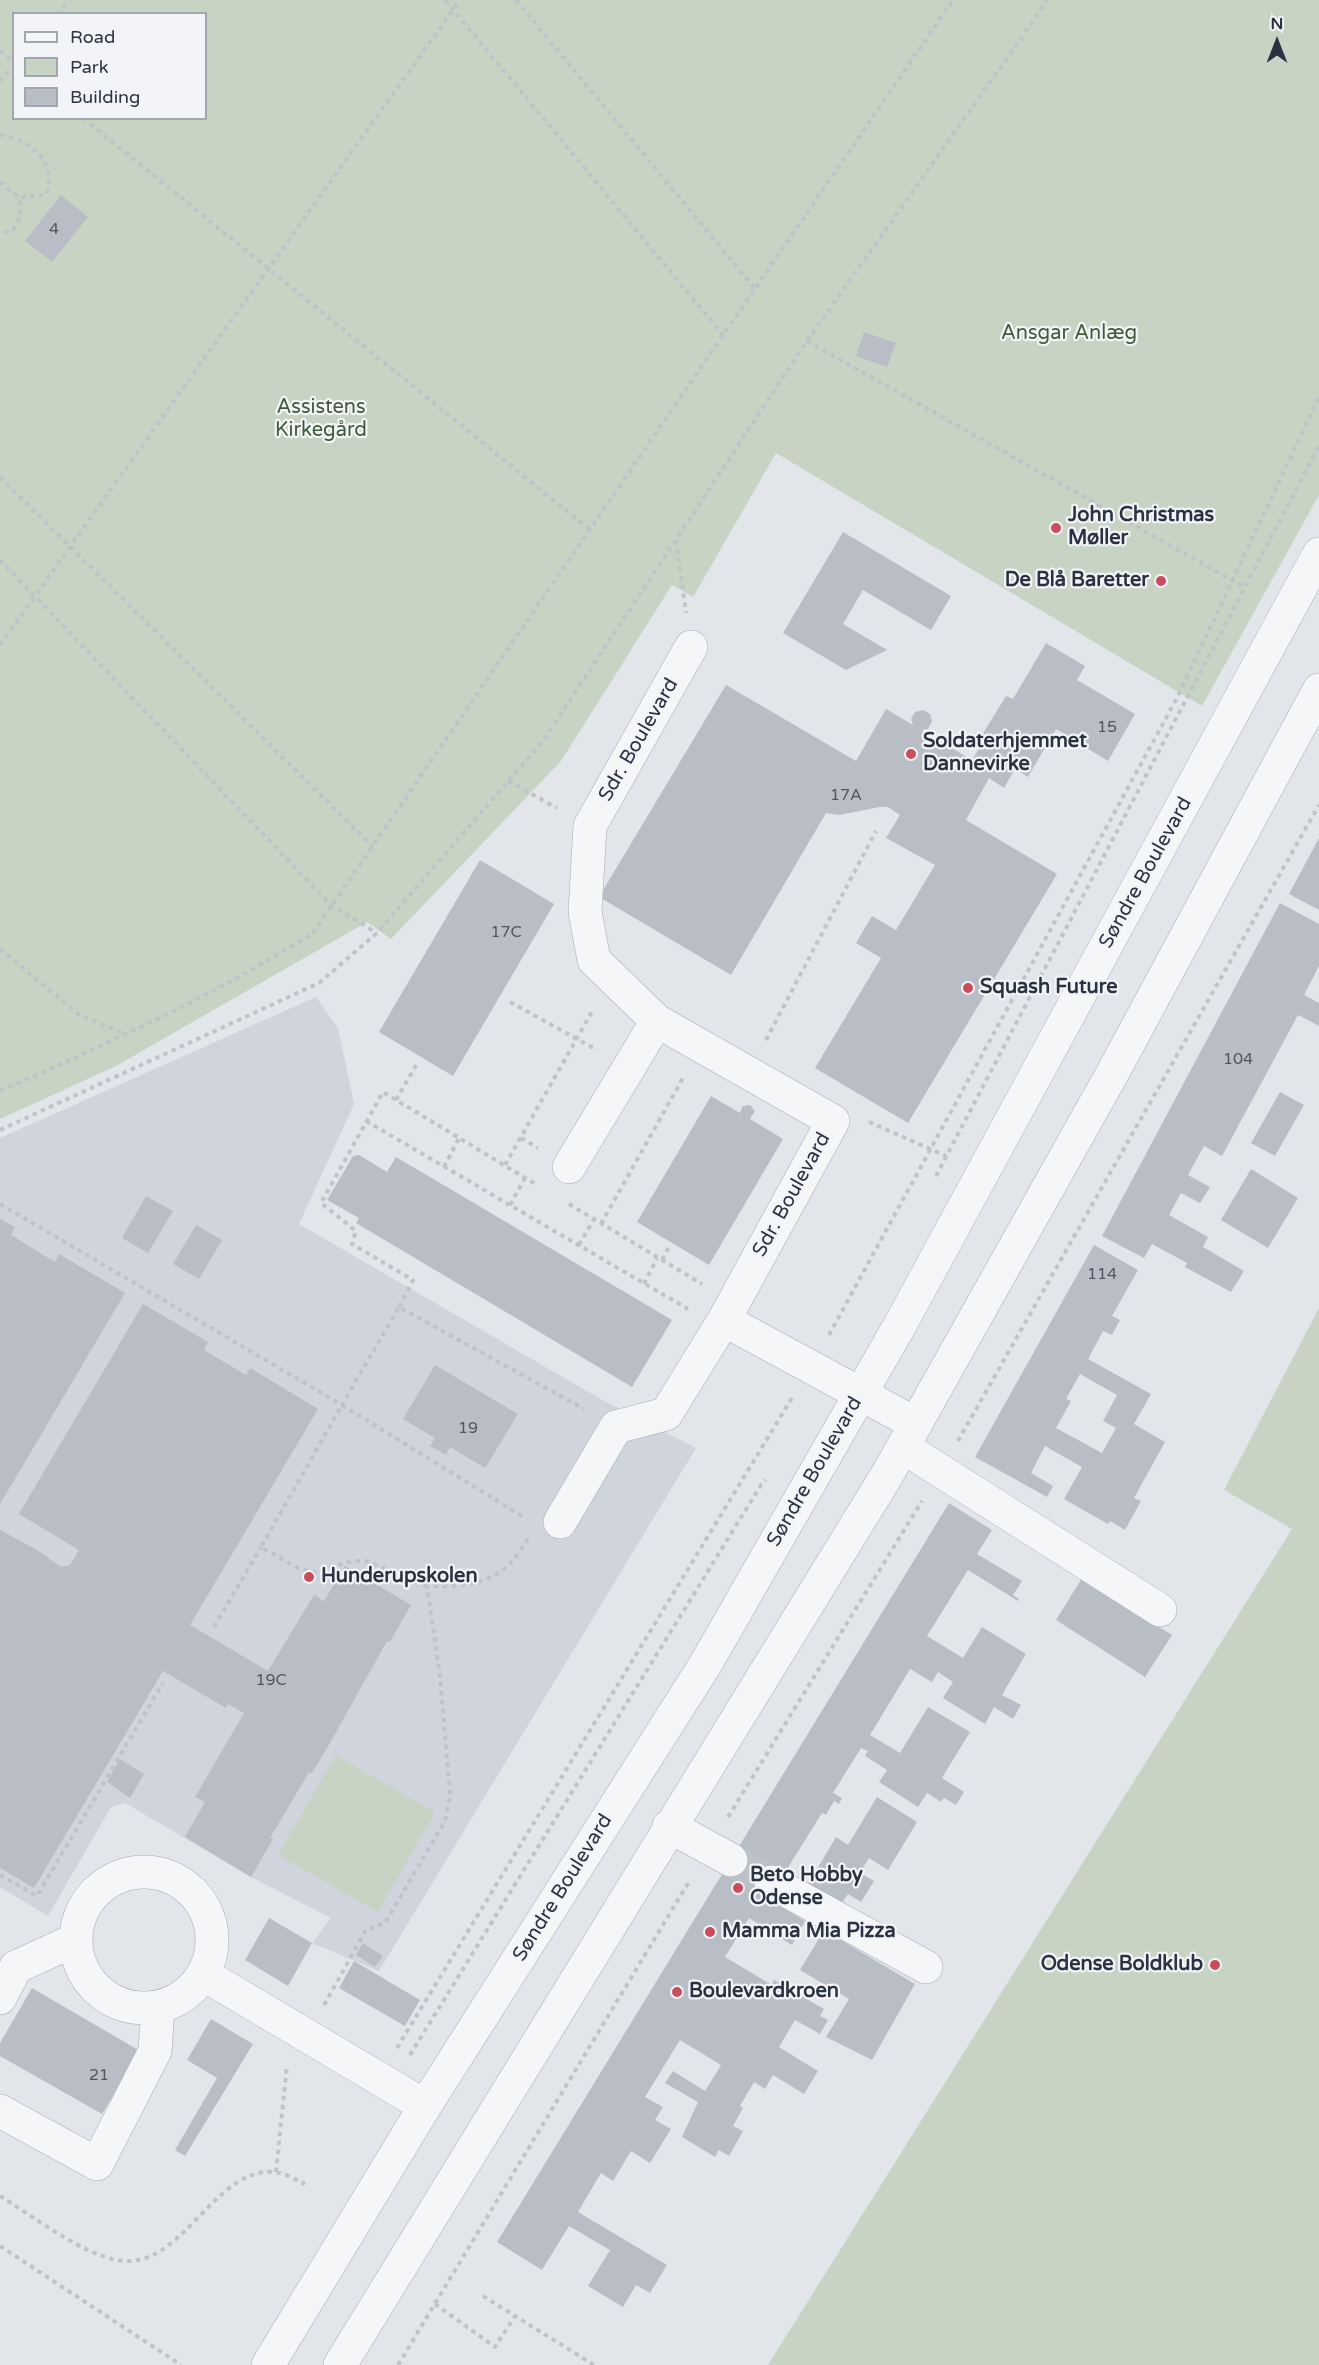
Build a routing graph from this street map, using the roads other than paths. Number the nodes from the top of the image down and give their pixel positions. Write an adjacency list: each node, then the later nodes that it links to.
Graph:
1 (1319, 554): 7 (street, Søndre Boulevard)
2 (691, 647): 4 (street, Sdr. Boulevard)
3 (1319, 690): 8 (street)
4 (657, 1021): 5 (street); 6 (street, Sdr. Boulevard)
5 (569, 1167)
6 (722, 1324): 7 (street); 9 (street, Sdr. Boulevard)
7 (861, 1393): 8 (street); 19 (street, Søndre Boulevard)
8 (910, 1436): 10 (street); 11 (street)
9 (552, 1526)
10 (1160, 1610)
11 (669, 1826): 12 (street); 22 (street)
12 (731, 1860)
13 (771, 1882): 15 (street)
14 (75, 1940): 16 (street); 17 (street); 18 (street)
15 (926, 1967)
16 (202, 1974): 18 (street); 19 (street)
17 (0, 1998)
18 (158, 2007): 20 (street)
19 (425, 2106): 21 (street, Søndre Boulevard)
20 (0, 2111)
21 (268, 2365)
22 (340, 2365)

